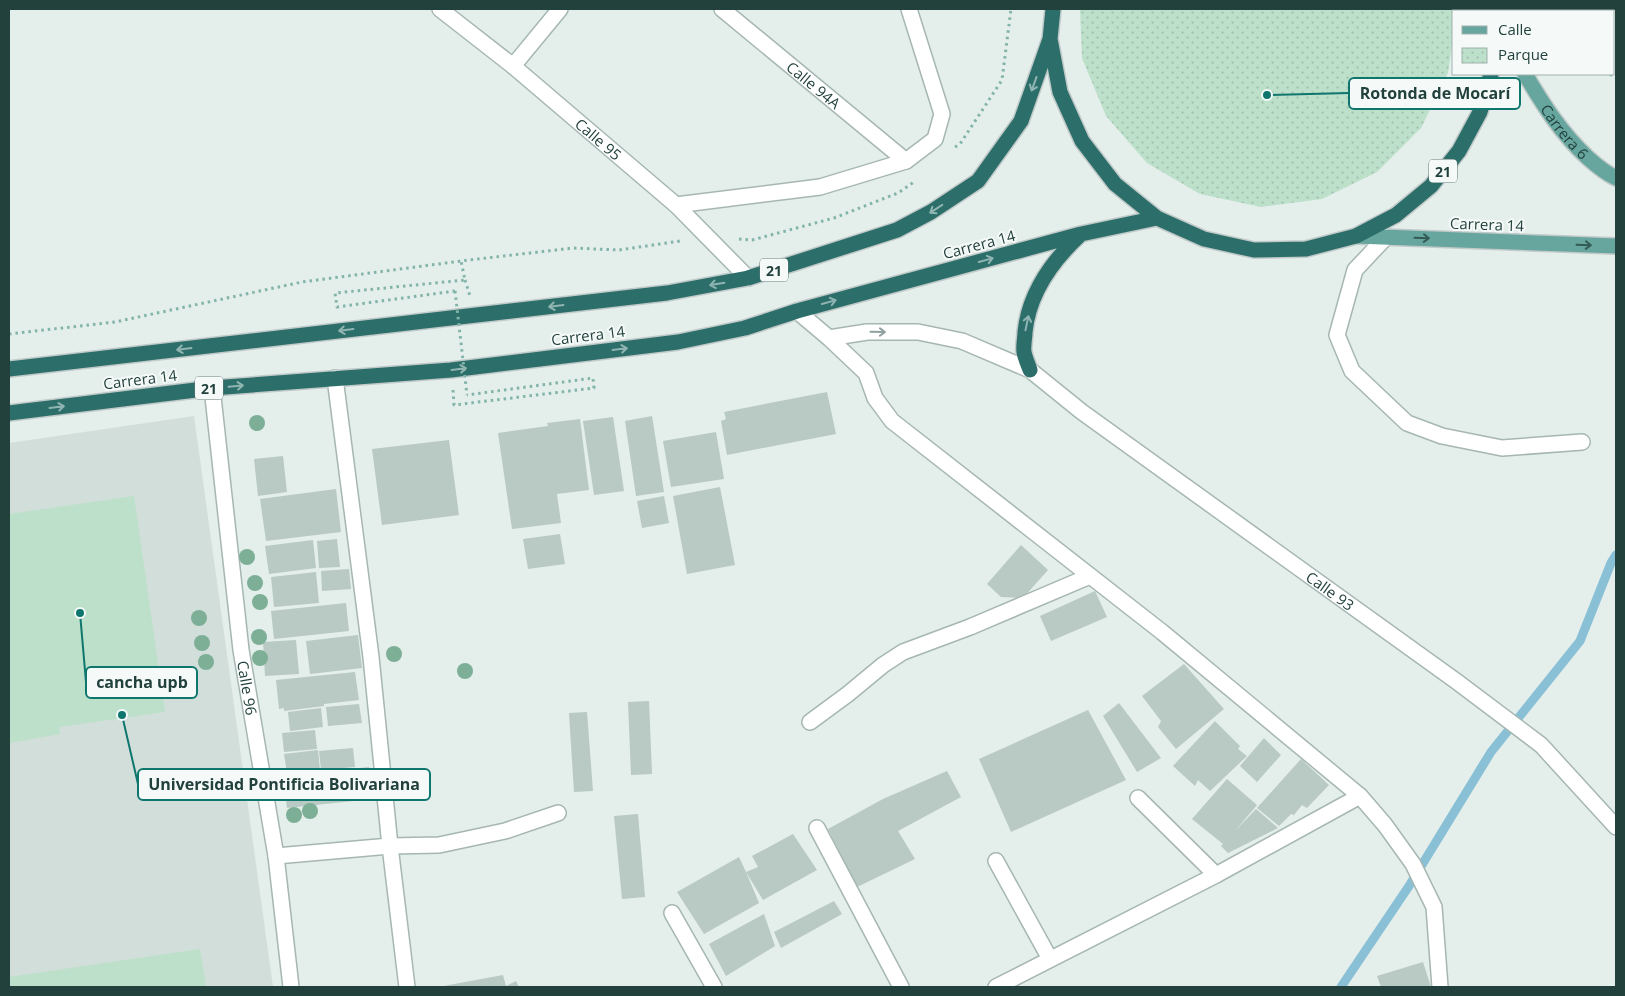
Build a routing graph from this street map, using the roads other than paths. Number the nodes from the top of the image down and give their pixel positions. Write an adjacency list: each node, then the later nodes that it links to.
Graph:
1 (440, 9): 7 (street, Calle 95)
2 (560, 9): 7 (street)
3 (722, 9): 10 (street, Calle 94A)
4 (909, 9): 10 (street)
5 (1053, 9): 6 (highway, 21)
6 (1050, 38): 13 (highway, 21); 18 (highway, Carrera 14 / 21, one-way to 18)
7 (513, 66): 12 (street, Calle 95)
8 (1491, 75): 15 (highway, 21)
9 (1526, 75): 11 (main road, Carrera 6)
10 (906, 161): 12 (street)
11 (1616, 178)
12 (676, 205): 18 (street, Calle 95)
13 (1157, 218): 14 (highway, Carrera 14 / 21); 15 (highway, 21)
14 (1081, 234): 19 (highway, Carrera 14 / 21, one-way to 14); 22 (highway, one-way to 14)
15 (1356, 236): 16 (main road, Carrera 14)
16 (1386, 237): 17 (main road, Carrera 14, one-way to 17); 26 (street)
17 (1616, 246)
18 (748, 278): 21 (highway, Carrera 14 / 21, one-way to 21)
19 (797, 311): 20 (street); 23 (highway, Carrera 14 / 21, one-way to 19)
20 (830, 338): 22 (street, Calle 93, one-way to 22); 27 (street)
21 (9, 369)
22 (1030, 370): 32 (street, Calle 93)
23 (335, 378): 24 (highway, Carrera 14 / 21, one-way to 23); 34 (street)
24 (212, 388): 25 (highway, Carrera 14 / 21, one-way to 24); 35 (street, Calle 96)
25 (9, 413)
26 (1582, 442)
27 (1090, 576): 28 (street); 29 (street)
28 (810, 722)
29 (1360, 796): 37 (street); 45 (street)
30 (1138, 798): 37 (street)
31 (558, 813): 34 (street)
32 (1616, 827)
33 (817, 828): 43 (street)
34 (390, 846): 35 (street); 41 (street)
35 (276, 856): 40 (street, Calle 96)
36 (996, 861): 39 (street)
37 (1216, 875): 39 (street)
38 (672, 913): 42 (street)
39 (1050, 959): 44 (street)
40 (291, 987)
41 (407, 987)
42 (714, 987)
43 (901, 987)
44 (997, 987)
45 (1440, 987)

